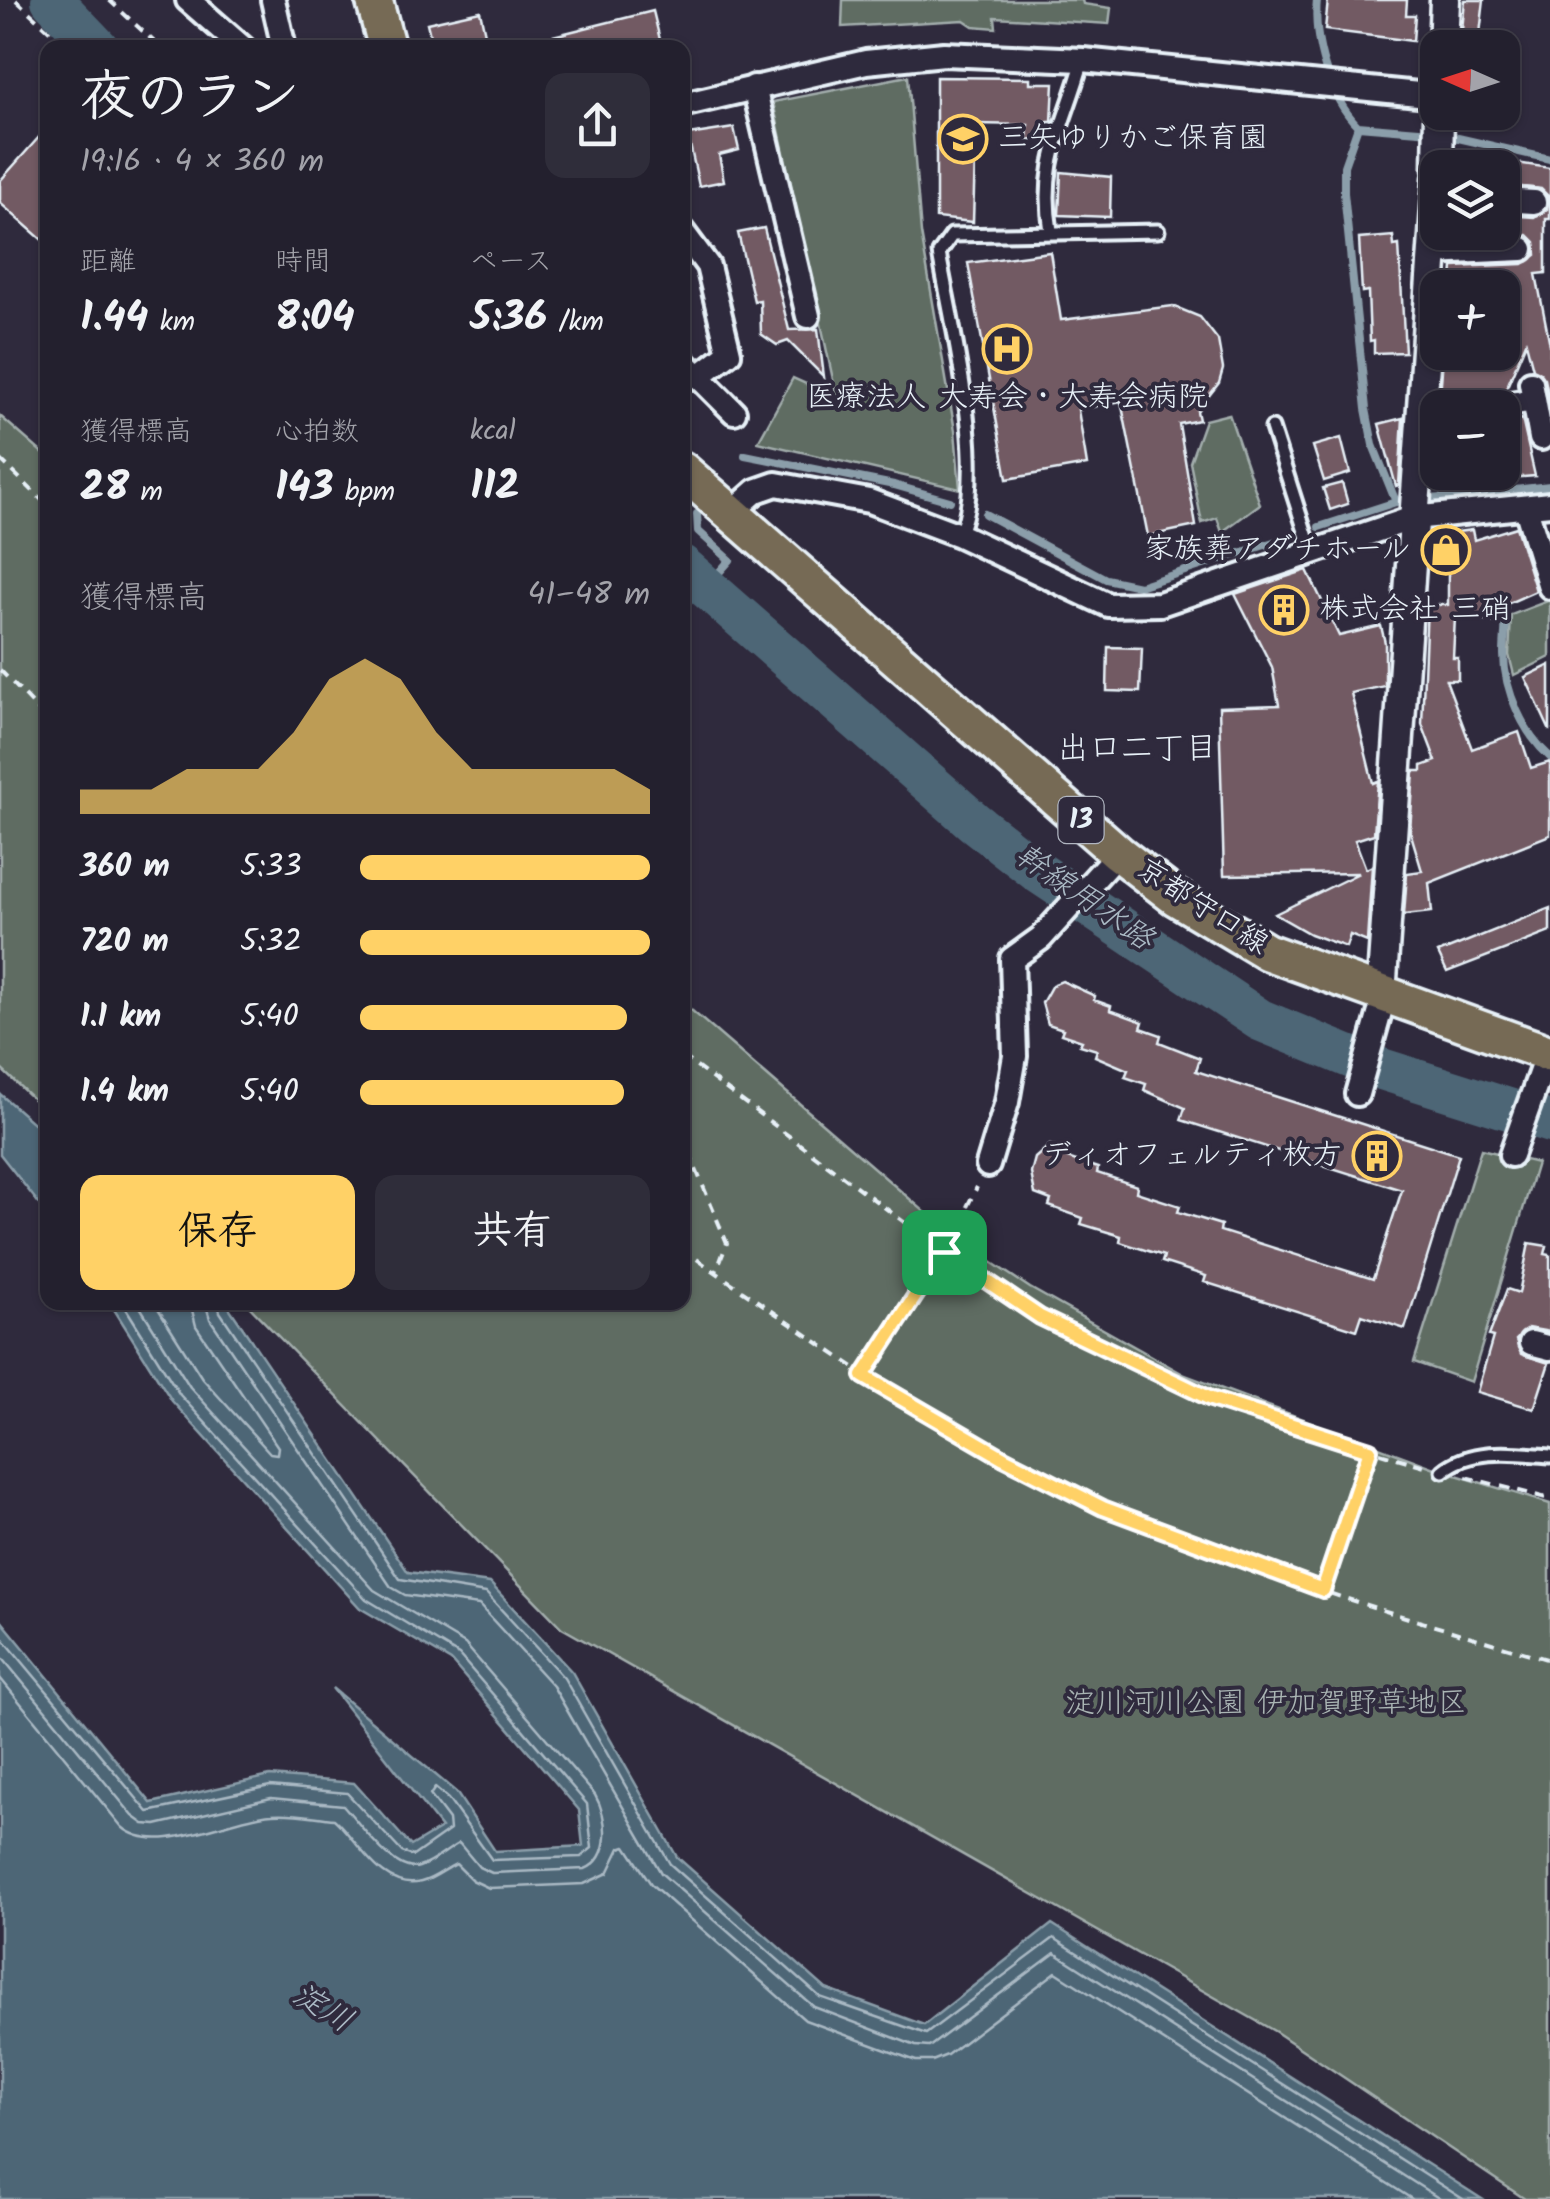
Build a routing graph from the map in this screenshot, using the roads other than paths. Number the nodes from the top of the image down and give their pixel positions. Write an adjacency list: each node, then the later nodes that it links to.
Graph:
1 (188, 0): 6 (street)
2 (274, 0): 7 (street)
3 (374, 0): 8 (main road)
4 (1446, 0): 5 (street)
5 (1444, 30)
6 (234, 40)
7 (282, 40)
8 (385, 40)
9 (1083, 60): 10 (street); 11 (street); 15 (lane)
10 (754, 87): 12 (street); 21 (street)
11 (1420, 94)
12 (690, 102)
13 (1520, 201): 14 (street)
14 (1534, 202)
15 (1051, 231): 16 (lane); 34 (lane)
16 (1158, 231)
17 (690, 242): 22 (street)
18 (1522, 249): 20 (street)
19 (1431, 250): 20 (street)
20 (1431, 254): 23 (street)
21 (808, 316)
22 (690, 368): 25 (street)
23 (1428, 390)
24 (1520, 396): 27 (street)
25 (734, 412)
26 (1272, 428): 35 (lane)
27 (1542, 438)
28 (1420, 468): 33 (street)
29 (690, 478): 32 (main road, 京都守口線 / 13)
30 (1550, 504): 31 (street)
31 (1526, 508): 33 (street); 36 (street)
32 (730, 515): 34 (street); 37 (main road, 京都守口線 / 13)
33 (1413, 518): 35 (street); 38 (street)
34 (959, 534): 35 (street)
35 (1312, 553)
36 (1550, 587)
37 (1112, 859): 38 (main road, 京都守口線 / 13); 42 (street)
38 (1381, 1001): 39 (main road, 京都守口線 / 13); 40 (street)
39 (1547, 1059): 41 (street)
40 (1357, 1094)
41 (1511, 1155)
42 (988, 1165)
43 (1550, 1456): 44 (lane)
44 (1443, 1472)

